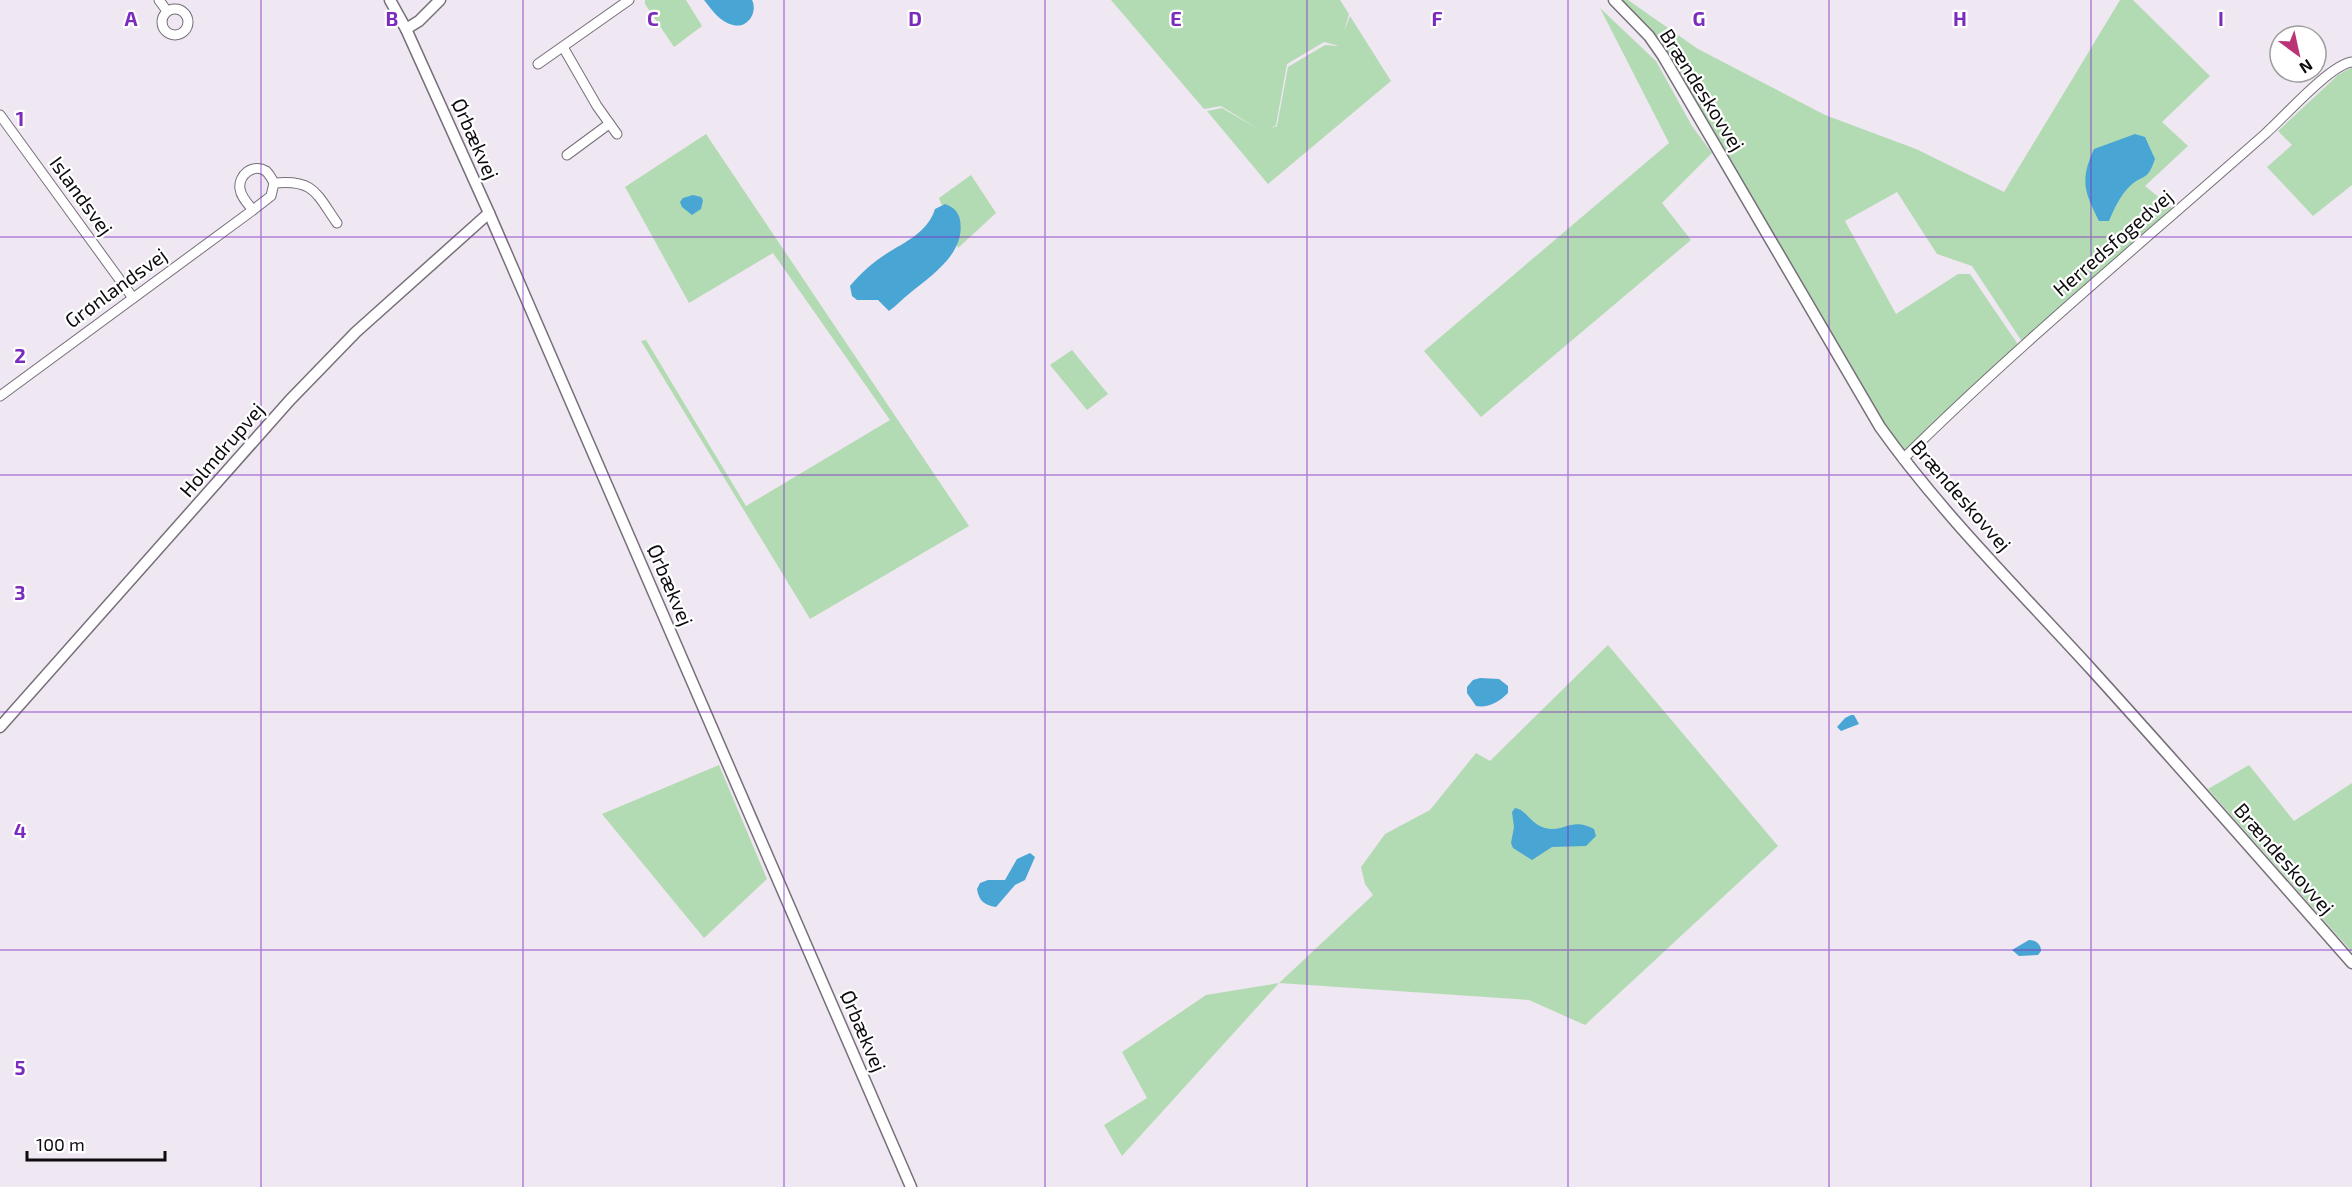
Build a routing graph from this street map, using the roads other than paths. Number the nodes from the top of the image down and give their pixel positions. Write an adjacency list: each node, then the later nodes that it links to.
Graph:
1 (159, 0): 6 (street)
2 (390, 0): 7 (street, Ørbækvej)
3 (440, 0): 7 (street)
4 (629, 0): 8 (street)
5 (1614, 0): 21 (street, Brændeskovvej)
6 (167, 11)
7 (406, 29): 17 (street, Ørbækvej)
8 (563, 47): 10 (street); 12 (street)
9 (2352, 62): 21 (street, Herredsfogedvej)
10 (538, 64)
11 (0, 115): 19 (street, Islandsvej)
12 (609, 124): 13 (street); 14 (street)
13 (617, 134)
14 (567, 155)
15 (274, 183): 16 (street, Grønlandsvej); 16 (street); 18 (street)
16 (253, 210): 19 (street, Grønlandsvej)
17 (489, 213): 22 (street, Holmdrupvej); 24 (street, Ørbækvej)
18 (337, 223)
19 (133, 298): 20 (street, Grønlandsvej)
20 (0, 396)
21 (1903, 459): 23 (street, Brændeskovvej)
22 (0, 727)
23 (2352, 963)
24 (911, 1187)

